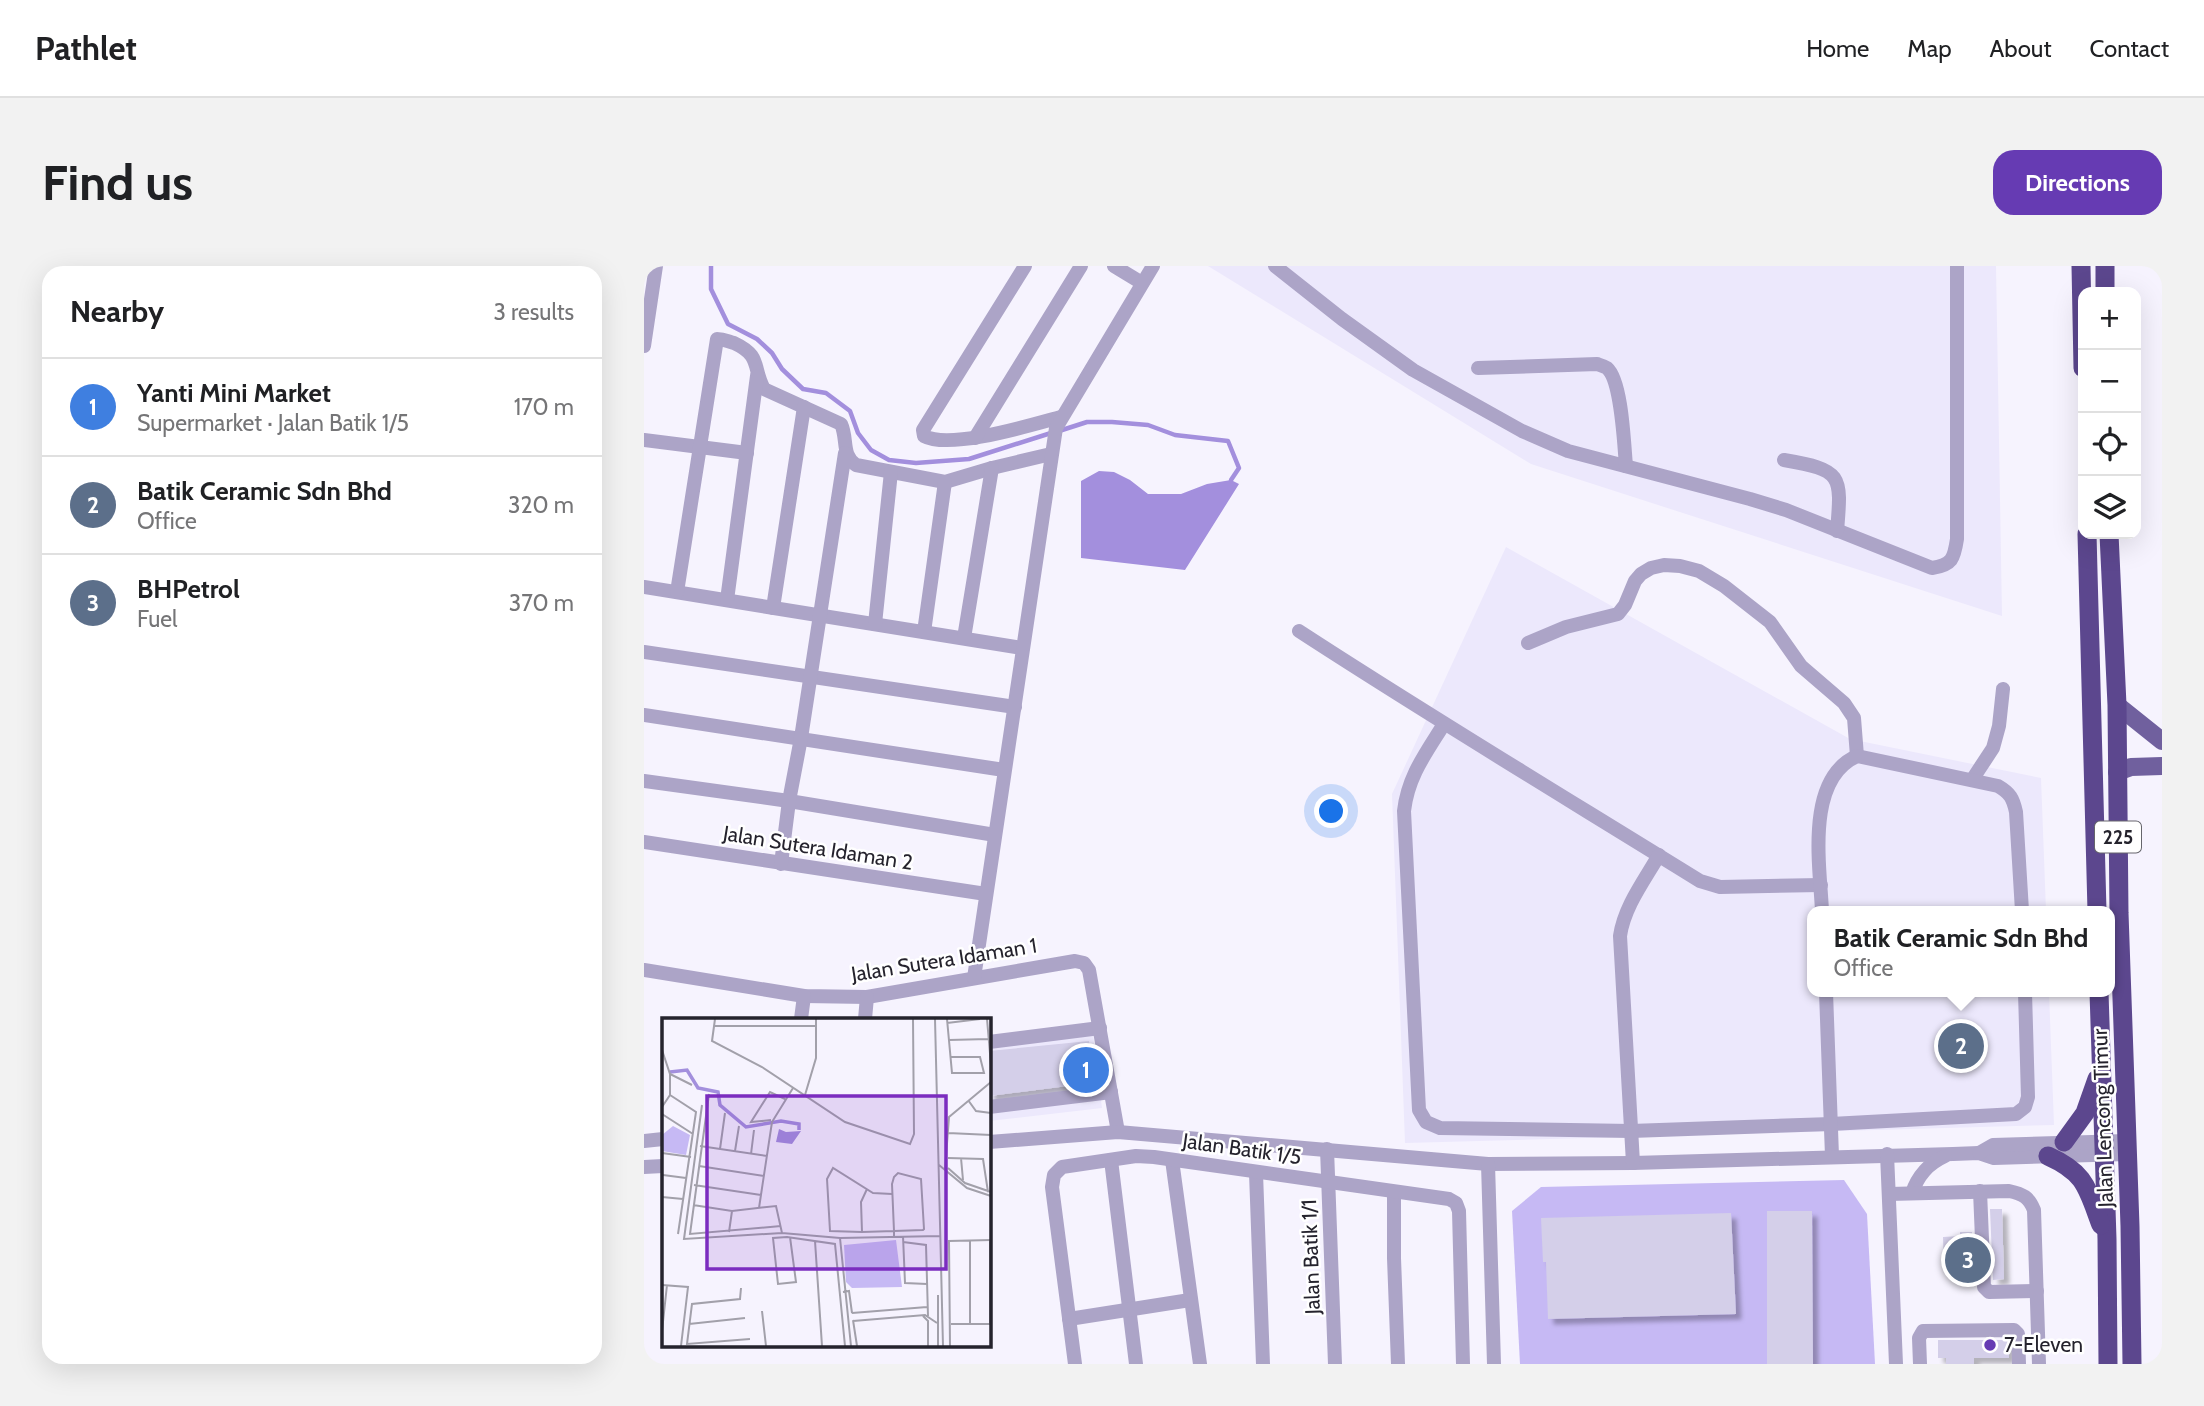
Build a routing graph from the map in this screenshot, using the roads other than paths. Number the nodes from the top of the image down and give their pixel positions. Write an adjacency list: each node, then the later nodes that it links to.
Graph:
1 (656, 266): 12 (street)
2 (1025, 266): 18 (street)
3 (1081, 266): 18 (street)
4 (1114, 266): 10 (street)
5 (1153, 266): 10 (street)
6 (1275, 266): 24 (street)
7 (1957, 266): 28 (street)
8 (2081, 266): 13 (highway)
9 (2105, 266): 11 (highway)
10 (1142, 283): 17 (street)
11 (2105, 287)
12 (644, 346)
13 (2083, 350)
14 (1478, 368): 24 (street)
15 (758, 373): 16 (street); 20 (street); 21 (street)
16 (804, 407): 22 (street); 34 (street)
17 (1055, 435): 18 (street); 25 (street); 41 (street)
18 (975, 439)
19 (644, 440): 20 (street)
20 (700, 447): 21 (street); 32 (street)
21 (747, 453): 33 (street)
22 (845, 453): 26 (street); 35 (street)
23 (1784, 460): 28 (street)
24 (1626, 466): 28 (street)
25 (992, 468): 27 (street); 39 (street)
26 (891, 472): 27 (street); 36 (street)
27 (945, 482): 38 (street)
28 (1837, 531)
29 (2087, 539): 66 (highway, 225)
30 (2109, 539): 45 (highway, Jalan Lencong Timur / 225)
31 (644, 587): 32 (street)
32 (677, 592): 33 (street)
33 (727, 600): 34 (street)
34 (773, 608): 35 (street)
35 (820, 616): 36 (street); 43 (street)
36 (875, 624): 38 (street)
37 (1299, 631): 48 (street)
38 (925, 632): 39 (street)
39 (964, 638): 41 (street)
40 (1528, 643): 51 (street)
41 (1023, 648): 46 (street)
42 (644, 652): 43 (street)
43 (811, 676): 46 (street); 50 (street)
44 (2003, 689): 55 (street)
45 (2117, 705): 49 (main road); 54 (highway, Jalan Lencong Timur / 225)
46 (1015, 707): 53 (street)
47 (644, 715): 50 (street)
48 (1444, 724): 60 (street); 82 (street)
49 (2160, 735)
50 (802, 738): 53 (street); 57 (street)
51 (1857, 756): 55 (street); 62 (street)
52 (2162, 766): 54 (main road)
53 (1004, 770): 58 (street)
54 (2117, 772): 89 (highway, Jalan Lencong Timur / 225)
55 (1972, 780): 65 (street)
56 (644, 781): 57 (street)
57 (789, 801): 58 (street); 61 (street)
58 (995, 835): 63 (street)
59 (644, 842): 61 (street, Jalan Sutera Idaman 2)
60 (1659, 855): 62 (street); 82 (street)
61 (781, 863): 63 (street, Jalan Sutera Idaman 2)
62 (1821, 885): 64 (street)
63 (986, 894): 68 (street)
64 (1822, 906)
65 (2022, 906)
66 (2096, 906)
67 (644, 970): 69 (street, Jalan Sutera Idaman 1)
68 (974, 978): 70 (street, Jalan Sutera Idaman 1); 76 (street, Jalan Sutera Idaman 1)
69 (804, 996): 70 (street, Jalan Sutera Idaman 1); 74 (street)
70 (867, 997): 75 (street)
71 (1826, 997): 81 (street)
72 (2025, 997): 81 (street)
73 (2099, 997): 78 (highway, Jalan Lencong Timur)
74 (801, 1018)
75 (865, 1018)
76 (1100, 1028): 77 (street); 79 (street)
77 (990, 1042)
78 (2101, 1069): 87 (highway); 88 (highway, Jalan Lencong Timur)
79 (1111, 1092): 80 (street); 83 (street)
80 (990, 1107)
81 (1831, 1124): 82 (street); 94 (street)
82 (1631, 1131): 98 (street)
83 (1118, 1132): 86 (street); 90 (street)
84 (662, 1139): 85 (street)
85 (644, 1141)
86 (990, 1142)
87 (2064, 1142): 88 (street); 91 (street)
88 (2103, 1148): 89 (street); 95 (street); 108 (highway, Jalan Lencong Timur)
89 (2127, 1148): 126 (highway, Jalan Lencong Timur / 225)
90 (1327, 1149): 99 (street); 103 (street, Jalan Batik 1/1)
91 (1979, 1153): 93 (street); 95 (street)
92 (1887, 1154): 93 (street); 94 (street); 107 (street)
93 (1953, 1154): 106 (street)
94 (1832, 1156): 98 (street)
95 (2048, 1156): 108 (highway)
96 (1111, 1160): 97 (street, Jalan Batik 1/5); 111 (street); 112 (street, Jalan Batik 1/5)
97 (1172, 1160): 102 (street, Jalan Batik 1/5); 110 (street)
98 (1633, 1163): 99 (street)
99 (1488, 1164): 120 (street)
100 (662, 1166): 101 (street)
101 (644, 1167)
102 (1256, 1172): 103 (street, Jalan Batik 1/5); 116 (street)
103 (1329, 1184): 105 (street, Jalan Batik 1/5); 117 (street, Jalan Batik 1/1)
104 (1980, 1191): 106 (street); 109 (street); 109 (street)
105 (1394, 1192): 118 (street); 119 (street, Jalan Batik 1/5)
106 (1912, 1193): 107 (street)
107 (1889, 1194): 121 (street)
108 (2107, 1239): 125 (highway, Jalan Lencong Timur)
109 (2037, 1291): 124 (street)
110 (1190, 1300): 111 (street); 115 (street)
111 (1128, 1310): 112 (street); 114 (street)
112 (1069, 1319): 113 (street, Jalan Batik 1/5)
113 (1074, 1364)
114 (1136, 1364)
115 (1200, 1364)
116 (1263, 1364)
117 (1335, 1364)
118 (1398, 1364)
119 (1463, 1364)
120 (1494, 1364)
121 (1896, 1364)
122 (1920, 1364): 123 (street)
123 (2019, 1364)
124 (2039, 1364)
125 (2108, 1364)
126 (2132, 1364)

